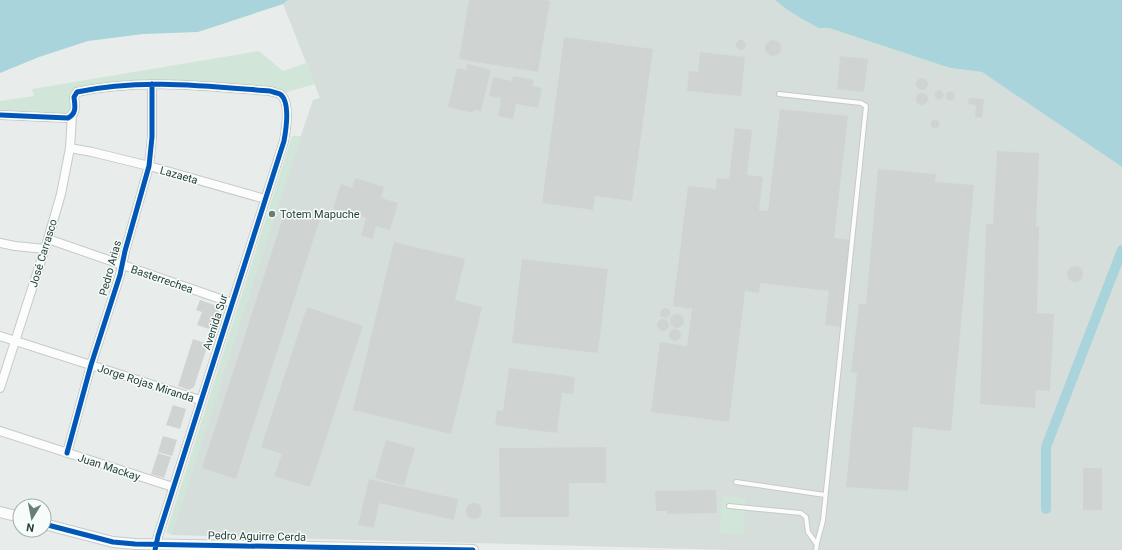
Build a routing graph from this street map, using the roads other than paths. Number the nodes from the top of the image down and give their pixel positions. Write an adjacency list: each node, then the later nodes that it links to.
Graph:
1 (152, 84): 4 (street, José Carrasco); 6 (street, Pedro Arias); 7 (street, Avenida Sur)
2 (779, 94): 22 (lane)
3 (0, 115): 4 (street)
4 (72, 115): 5 (street, José Carrasco)
5 (70, 148): 6 (street, Lazaeta); 8 (street, José Carrasco)
6 (149, 166): 7 (street, Lazaeta); 11 (street, Pedro Arias)
7 (265, 199): 12 (street, Avenida Sur)
8 (48, 239): 10 (street, José Carrasco); 11 (street, Basterrechea)
9 (0, 243): 10 (street)
10 (45, 249): 14 (street, José Carrasco)
11 (122, 265): 12 (street, Basterrechea); 15 (street, Pedro Arias)
12 (232, 303): 17 (street, Avenida Sur)
13 (0, 336): 14 (street, Jorge Rojas Miranda)
14 (15, 340): 15 (street, Jorge Rojas Miranda); 16 (street, José Carrasco)
15 (91, 365): 17 (street, Jorge Rojas Miranda); 19 (street, Pedro Arias)
16 (0, 388)
17 (200, 400): 21 (street, Avenida Sur)
18 (0, 431): 19 (street, Juan Mackay)
19 (67, 453): 21 (street, Juan Mackay)
20 (736, 482): 22 (lane)
21 (173, 487): 28 (street, Avenida Sur)
22 (825, 495): 27 (lane)
23 (729, 506): 27 (lane)
24 (0, 512): 25 (street)
25 (12, 516)
26 (52, 526): 28 (street, Pedro Aguirre Cerda)
27 (816, 543): 31 (lane)
28 (155, 547): 29 (street, Pedro Aguirre Cerda)
29 (412, 550): 30 (street, Pedro Aguirre Cerda)
30 (473, 550)
31 (816, 550)

